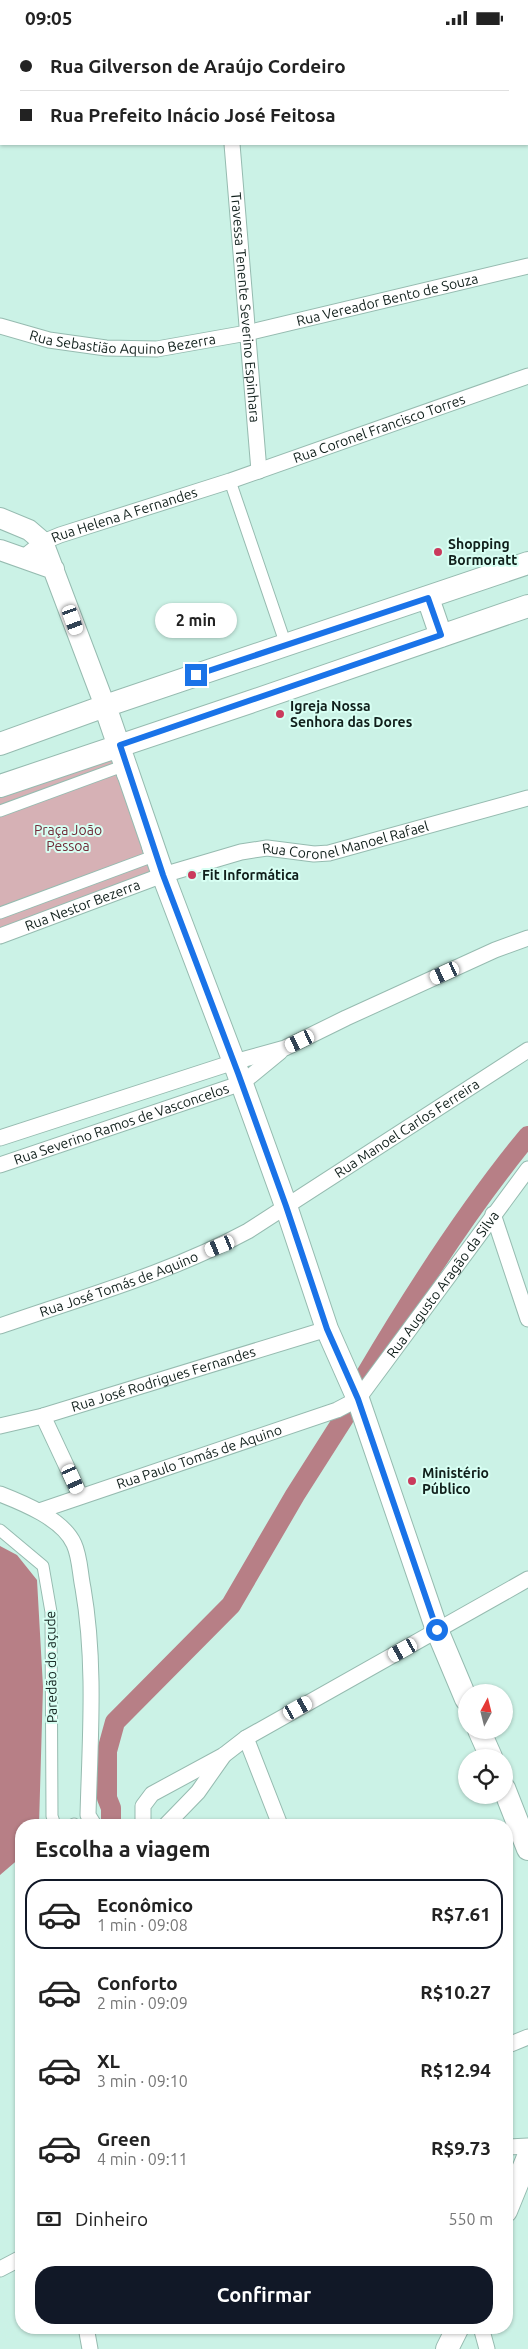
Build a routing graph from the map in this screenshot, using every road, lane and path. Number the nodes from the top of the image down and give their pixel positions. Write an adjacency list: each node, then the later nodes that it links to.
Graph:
1 (232, 145): 4 (street, Travessa Tenente Severino Espinhara)
2 (528, 266): 4 (street, Rua Vereador Bento de Souza)
3 (0, 326): 4 (street, Rua Sebastião Aquino Bezerra)
4 (247, 333): 6 (street, Travessa Tenente Severino Espinhara)
5 (528, 376): 6 (street, Rua Coronel Francisco Torres)
6 (259, 471): 7 (street, Rua Coronel Francisco Torres)
7 (230, 481): 9 (street, Rua Helena A Fernandes); 17 (street)
8 (0, 518): 9 (street)
9 (43, 542): 11 (street, Rua Helena A Fernandes); 13 (street)
10 (0, 550): 11 (street)
11 (24, 557): 13 (street)
12 (528, 563): 14 (main road)
13 (54, 569): 18 (street)
14 (428, 598): 16 (main road); 17 (main road)
15 (528, 606): 16 (main road)
16 (441, 635): 20 (main road)
17 (286, 645): 18 (main road)
18 (105, 705): 19 (main road); 20 (main road)
19 (0, 744)
20 (120, 745): 21 (main road); 24 (main road)
21 (0, 786)
22 (528, 798): 24 (street, Rua Coronel Manoel Rafael)
23 (0, 811): 25 (street)
24 (163, 875): 26 (street, Rua Nestor Bezerra); 30 (main road)
25 (0, 913)
26 (0, 936)
27 (528, 937): 28 (street)
28 (285, 1048): 30 (street, Rua Severino Ramos de Vasconcelos); 31 (street)
29 (528, 1049): 35 (street, Rua Manoel Carlos Ferreira)
30 (234, 1062): 31 (main road); 32 (street, Rua Severino Ramos de Vasconcelos)
31 (242, 1083): 33 (street, Rua Severino Ramos de Vasconcelos); 35 (main road)
32 (0, 1138)
33 (0, 1165)
34 (528, 1169): 36 (street, Rua Augusto Aragão da Silva)
35 (286, 1206): 39 (street, Rua José Tomás de Aquino); 40 (main road)
36 (493, 1214): 37 (street); 41 (street, Rua Augusto Aragão da Silva)
37 (523, 1292): 38 (street)
38 (528, 1319)
39 (0, 1327)
40 (327, 1329): 41 (main road); 42 (street, Rua José Rodrigues Fernandes)
41 (358, 1399): 45 (street, Rua Paulo Tomás de Aquino); 49 (main road)
42 (43, 1416): 43 (street, Rua José Rodrigues Fernandes); 45 (street)
43 (0, 1426)
44 (0, 1494): 46 (street)
45 (80, 1495): 46 (street, Rua Paulo Tomás de Aquino)
46 (39, 1511): 55 (street)
47 (0, 1530): 54 (street, Paredão do açude)
48 (528, 1579): 49 (street)
49 (437, 1630): 50 (main road); 51 (street)
50 (460, 1684)
51 (246, 1738): 52 (street); 58 (street)
52 (224, 1755): 56 (street); 57 (street)
53 (510, 1804): 59 (main road)
54 (53, 1819)
55 (90, 1819)
56 (143, 1819)
57 (172, 1819)
58 (278, 1819)
59 (528, 1849)
60 (528, 2037): 61 (street)
61 (513, 2043)
62 (528, 2146): 63 (street)
63 (513, 2147)
64 (528, 2157): 65 (main road)
65 (513, 2194)
66 (15, 2261): 67 (street)
67 (0, 2269)
68 (87, 2334): 71 (street)
69 (455, 2334): 72 (main road)
70 (483, 2334): 73 (street)
71 (90, 2349)
72 (448, 2349)
73 (487, 2349)

